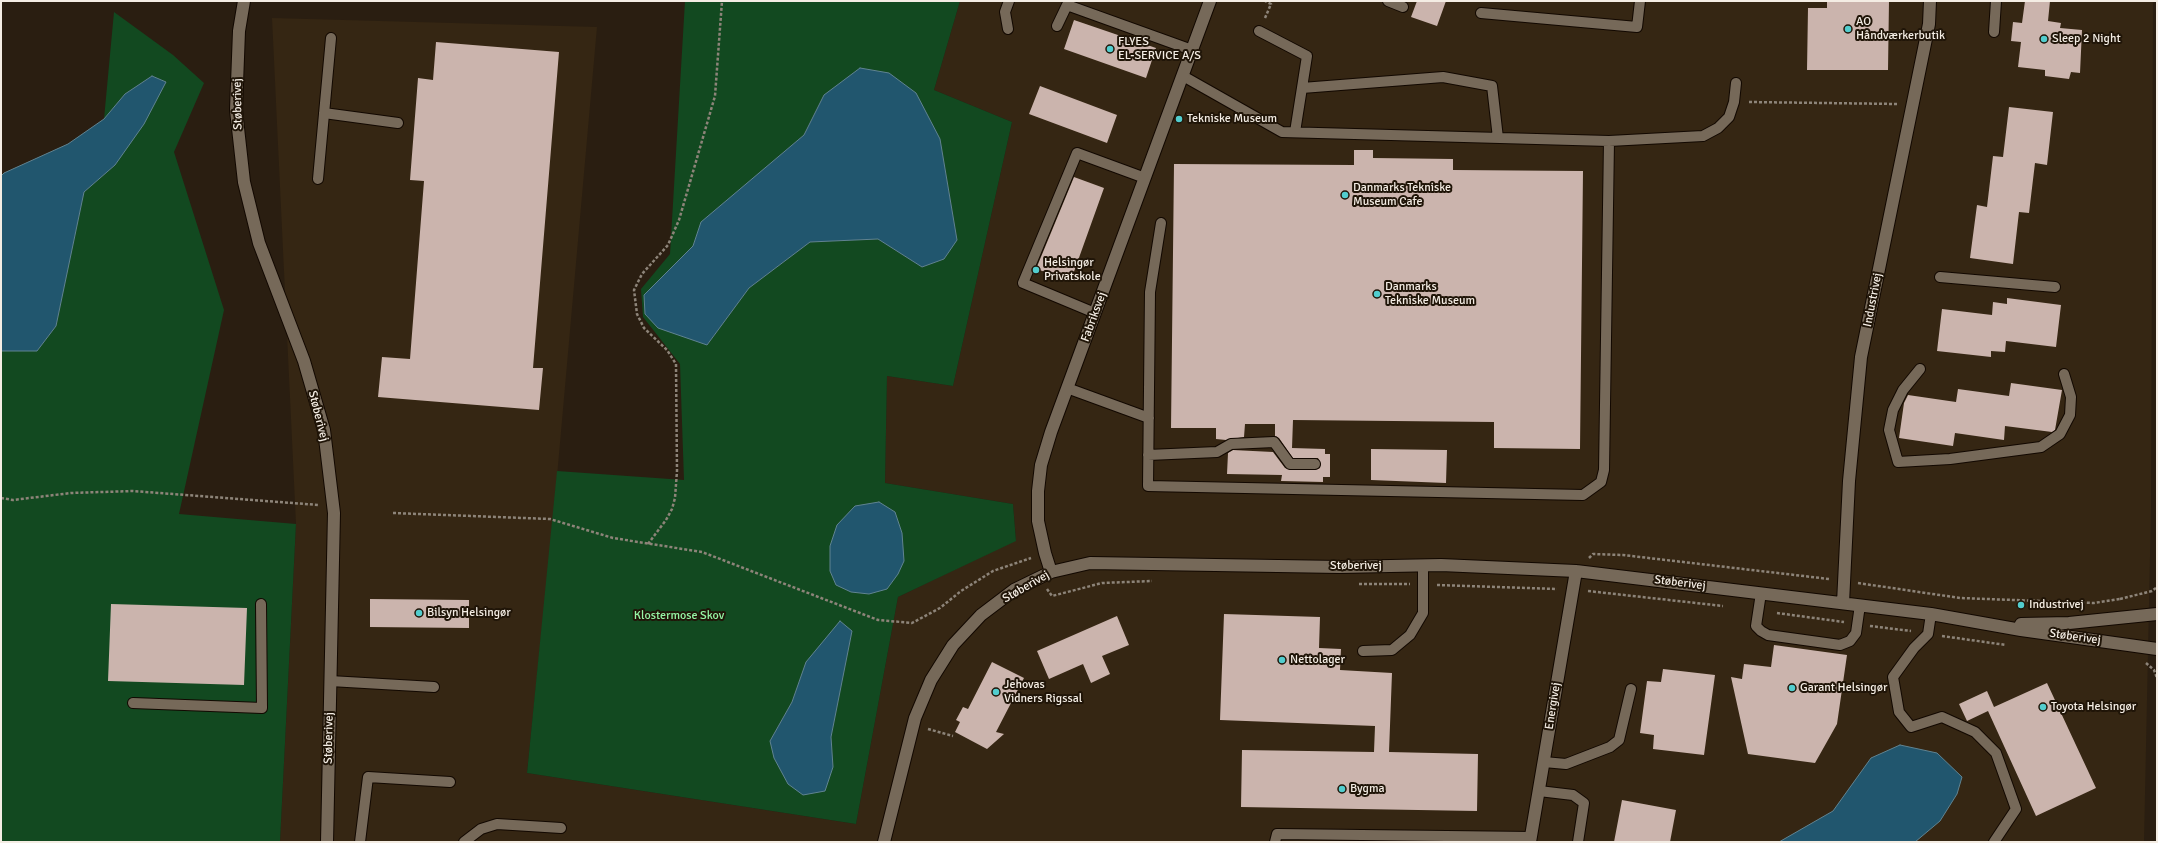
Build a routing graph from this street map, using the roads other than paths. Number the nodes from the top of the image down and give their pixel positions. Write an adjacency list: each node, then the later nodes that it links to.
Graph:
1 (244, 1): 48 (street, Støberivej)
2 (1009, 1): 11 (lane)
3 (1210, 1): 15 (street, Fabriksvej)
4 (1388, 1): 8 (lane)
5 (1640, 1): 9 (lane)
6 (1930, 1): 40 (street, Industrivej)
7 (1996, 1): 13 (lane)
8 (1403, 7)
9 (1481, 13)
10 (1057, 26): 15 (lane)
11 (1008, 29)
12 (1259, 31): 18 (lane)
13 (1994, 32)
14 (331, 38): 19 (lane)
15 (1192, 50): 16 (street, Fabriksvej)
16 (1183, 76): 21 (lane); 24 (street, Fabriksvej)
17 (1736, 83): 23 (lane)
18 (1302, 88): 21 (lane); 22 (lane)
19 (324, 113): 20 (lane); 25 (lane)
20 (398, 123)
21 (1295, 132): 22 (lane)
22 (1498, 138): 23 (lane)
23 (1610, 141): 34 (lane)
24 (1145, 178): 29 (street, Fabriksvej); 29 (lane)
25 (318, 180)
26 (1161, 223): 33 (lane)
27 (1940, 277): 28 (lane)
28 (2055, 287)
29 (1095, 313): 32 (street, Fabriksvej)
30 (1920, 369): 31 (lane)
31 (2064, 374)
32 (1067, 388): 33 (lane); 38 (street, Fabriksvej)
33 (1149, 418): 34 (lane)
34 (1148, 455): 35 (lane)
35 (1315, 464)
36 (1422, 566): 37 (street, Støberivej); 38 (street, Støberivej); 47 (lane)
37 (1576, 571): 39 (street, Støberivej); 52 (street, Energivej)
38 (1051, 572): 61 (street, Støberivej)
39 (1761, 593): 40 (street, Støberivej); 42 (lane)
40 (1843, 603): 42 (street, Støberivej)
41 (261, 604): 51 (lane)
42 (1860, 605): 43 (street, Støberivej)
43 (1931, 614): 45 (street, Støberivej); 64 (lane)
44 (2157, 614): 45 (street, Støberivej)
45 (1993, 624): 46 (street, Støberivej)
46 (2157, 649)
47 (1363, 651)
48 (330, 681): 49 (lane); 58 (street, Støberivej)
49 (434, 687)
50 (1631, 689): 52 (lane)
51 (133, 703)
52 (1544, 762): 54 (street, Energivej)
53 (450, 782): 59 (lane)
54 (1539, 791): 57 (street, Energivej); 63 (lane)
55 (561, 828): 60 (lane)
56 (1356, 838): 57 (lane); 62 (lane)
57 (1531, 840)
58 (327, 842)
59 (360, 842)
60 (464, 842)
61 (884, 842)
62 (1275, 842)
63 (1578, 842)
64 (1994, 842)

